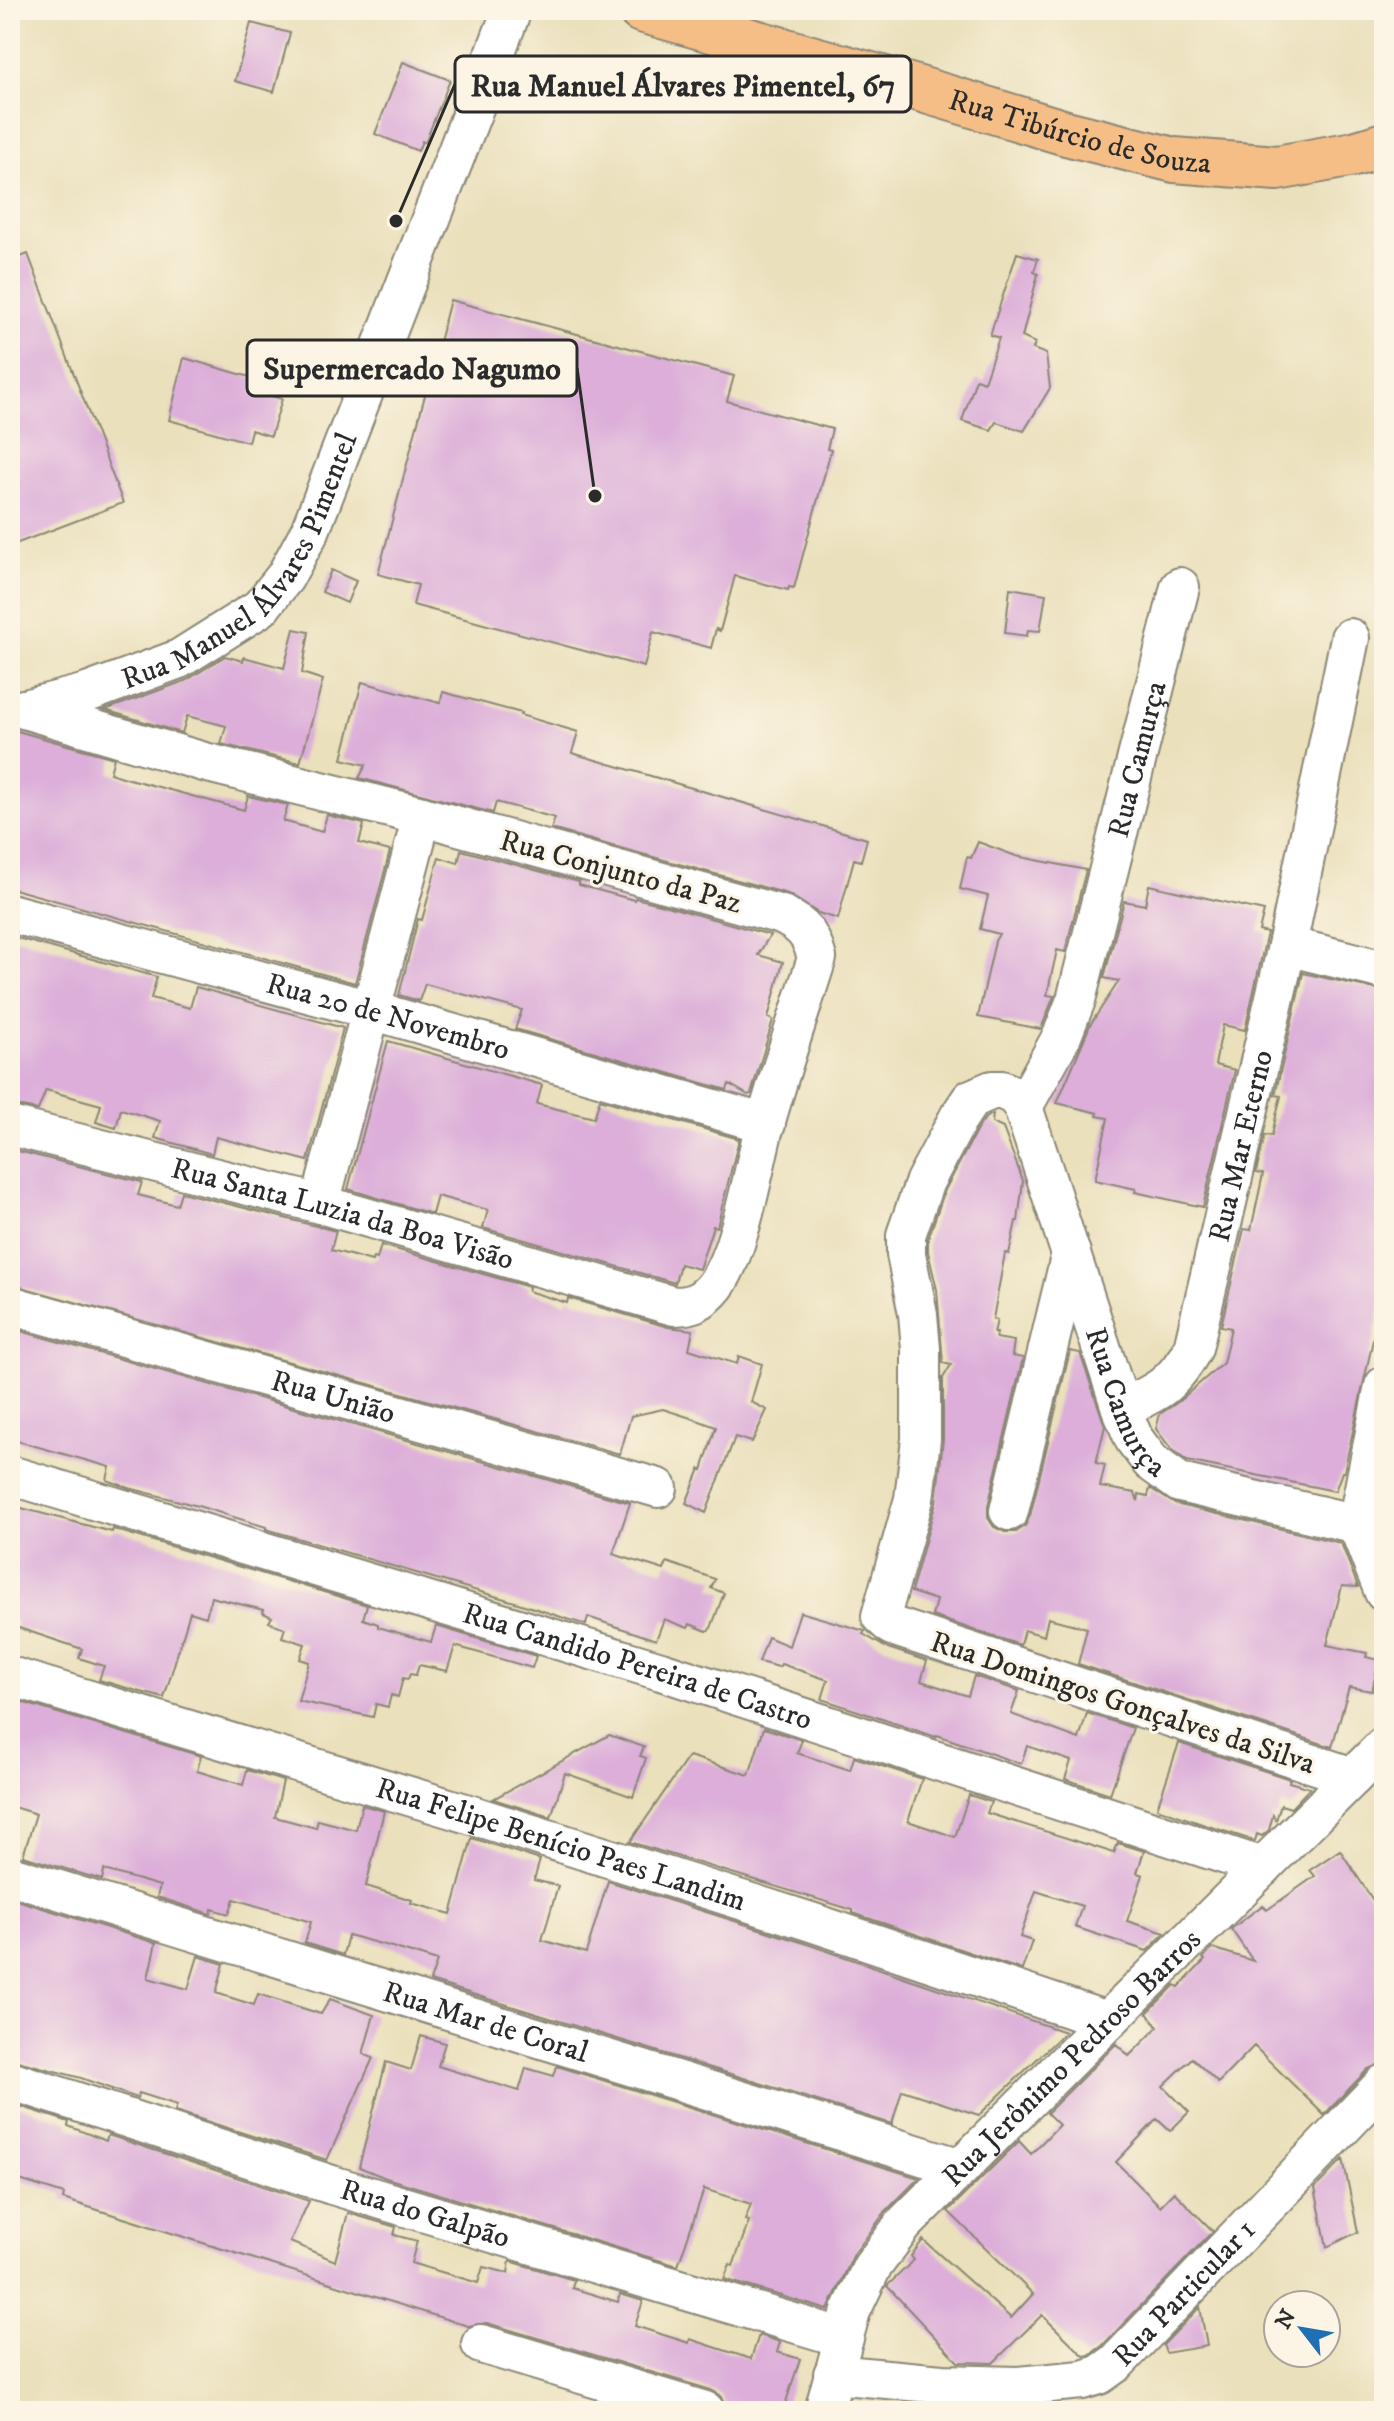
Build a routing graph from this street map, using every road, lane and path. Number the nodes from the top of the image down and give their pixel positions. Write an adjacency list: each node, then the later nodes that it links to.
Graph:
1 (512, 10): 6 (street, Rua Manuel Álvares Pimentel)
2 (641, 10): 3 (main road, Rua Tibúrcio de Souza)
3 (1384, 145)
4 (1180, 587): 12 (street, Rua Camurça)
5 (1350, 638): 9 (street, Rua Mar Eterno)
6 (17, 710): 7 (street, Rua Conjunto da Paz)
7 (422, 816): 11 (street); 13 (street, Rua Conjunto da Paz)
8 (10, 913): 11 (street, Rua 20 de Novembro)
9 (1287, 946): 10 (street); 20 (street, Rua Mar Eterno)
10 (1384, 970)
11 (371, 1010): 13 (street, Rua 20 de Novembro); 15 (street)
12 (1019, 1101): 16 (street, Rua Camurça); 28 (street, Rua Domingos Gonçalves da Silva)
13 (766, 1124): 18 (street, Rua Conjunto da Paz)
14 (10, 1126): 15 (street, Rua Santa Luzia da Boa Visão)
15 (320, 1204): 18 (street, Rua Santa Luzia da Boa Visão)
16 (1071, 1252): 20 (street, Rua Camurça); 23 (street)
17 (10, 1305): 22 (street, Rua União)
18 (674, 1306)
19 (1384, 1386): 24 (street)
20 (1121, 1408): 24 (street, Rua Camurça)
21 (10, 1475): 29 (street, Rua Candido Pereira de Castro)
22 (658, 1488)
23 (1009, 1511)
24 (1371, 1519): 25 (street)
25 (1384, 1592)
26 (10, 1676): 31 (street, Rua Felipe Benício Paes Landim)
27 (1384, 1746): 28 (street, Rua Jerônimo Pedroso Barros)
28 (1353, 1777): 29 (street, Rua Jerônimo Pedroso Barros)
29 (1263, 1867): 31 (street, Rua Jerônimo Pedroso Barros)
30 (10, 1875): 34 (street, Rua Mar de Coral)
31 (1107, 2021): 34 (street, Rua Jerônimo Pedroso Barros)
32 (10, 2080): 35 (street, Rua do Galpão)
33 (1384, 2084): 37 (street, Rua Particular 1)
34 (961, 2168): 35 (street, Rua Jerônimo Pedroso Barros)
35 (844, 2338): 37 (street, Rua Jerônimo Pedroso Barros)
36 (481, 2344): 38 (street)
37 (833, 2374): 39 (street, Rua Jerônimo Pedroso Barros)
38 (705, 2411)
39 (824, 2411)

